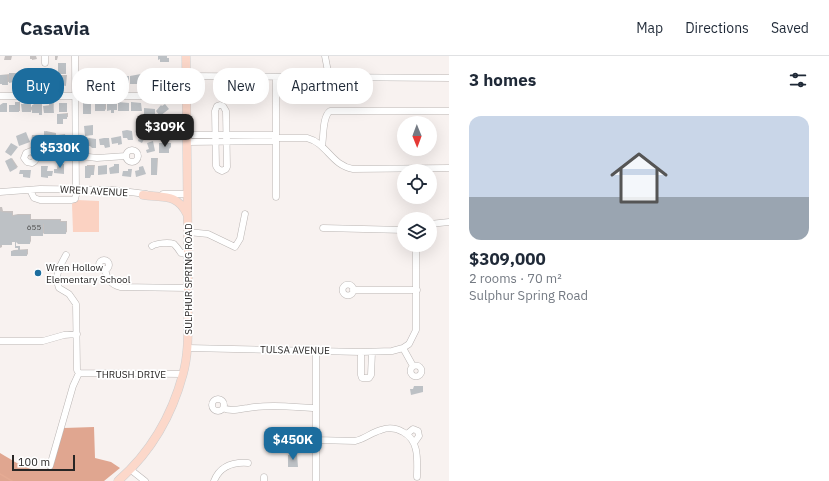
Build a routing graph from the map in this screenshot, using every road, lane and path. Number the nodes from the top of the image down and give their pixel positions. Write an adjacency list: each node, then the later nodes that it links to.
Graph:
1 (45, 56): 5 (street)
2 (75, 56): 6 (street)
3 (186, 56): 7 (main road, SULPHUR SPRING ROAD)
4 (325, 56): 8 (street)
5 (45, 63)
6 (75, 68)
7 (186, 68)
8 (327, 68)
9 (205, 76): 10 (street)
10 (276, 77): 21 (street)
11 (373, 77): 12 (street)
12 (449, 78)
13 (0, 96): 14 (street)
14 (72, 96)
15 (75, 104): 26 (street)
16 (186, 104): 20 (main road, SULPHUR SPRING ROAD)
17 (449, 111): 24 (street)
18 (215, 134): 19 (street); 19 (street); 20 (street); 22 (street)
19 (226, 134): 21 (street); 23 (street)
20 (187, 138): 22 (street); 33 (main road, SULPHUR SPRING ROAD)
21 (276, 138): 23 (street); 24 (street); 34 (street)
22 (215, 142): 23 (street); 23 (street)
23 (226, 142)
24 (322, 146): 28 (street)
25 (36, 155): 26 (street)
26 (76, 156): 27 (street); 30 (street)
27 (126, 156)
28 (449, 168)
29 (30, 190): 30 (street, WREN AVENUE); 30 (street); 31 (street, WREN AVENUE)
30 (76, 190): 32 (street, WREN AVENUE)
31 (0, 192)
32 (144, 194): 33 (street, WREN AVENUE); 36 (main road)
33 (187, 194): 36 (main road, SULPHUR SPRING ROAD)
34 (276, 197)
35 (245, 214): 41 (street)
36 (188, 216): 41 (main road, SULPHUR SPRING ROAD)
37 (449, 222): 38 (street)
38 (437, 223)
39 (322, 228): 40 (street)
40 (397, 230)
41 (188, 232): 44 (main road, SULPHUR SPRING ROAD)
42 (152, 246): 44 (street)
43 (416, 252): 49 (street)
44 (188, 253): 47 (main road, SULPHUR SPRING ROAD)
45 (66, 255): 50 (street)
46 (105, 269): 47 (street)
47 (188, 288): 52 (main road, SULPHUR SPRING ROAD)
48 (353, 290): 49 (street)
49 (417, 290): 53 (street)
50 (77, 334): 51 (street); 58 (street)
51 (0, 341)
52 (188, 348): 54 (street, TULSA AVENUE); 59 (main road, SULPHUR SPRING ROAD)
53 (403, 348): 56 (street, TULSA AVENUE); 57 (street)
54 (316, 350): 55 (street, TULSA AVENUE); 61 (street)
55 (361, 352): 56 (street, TULSA AVENUE); 56 (street)
56 (372, 352)
57 (413, 366)
58 (79, 373): 59 (street, THRUSH DRIVE); 66 (street)
59 (183, 374): 67 (main road, SULPHUR SPRING ROAD)
60 (223, 408): 61 (street)
61 (315, 408): 63 (street)
62 (406, 434): 63 (street); 64 (street); 64 (street)
63 (316, 440): 72 (street)
64 (414, 443): 68 (street)
65 (248, 463): 71 (street)
66 (50, 466)
67 (130, 470): 69 (main road, SULPHUR SPRING ROAD); 70 (street)
68 (417, 477)
69 (118, 481)
70 (145, 481)
71 (214, 481)
72 (316, 481)

